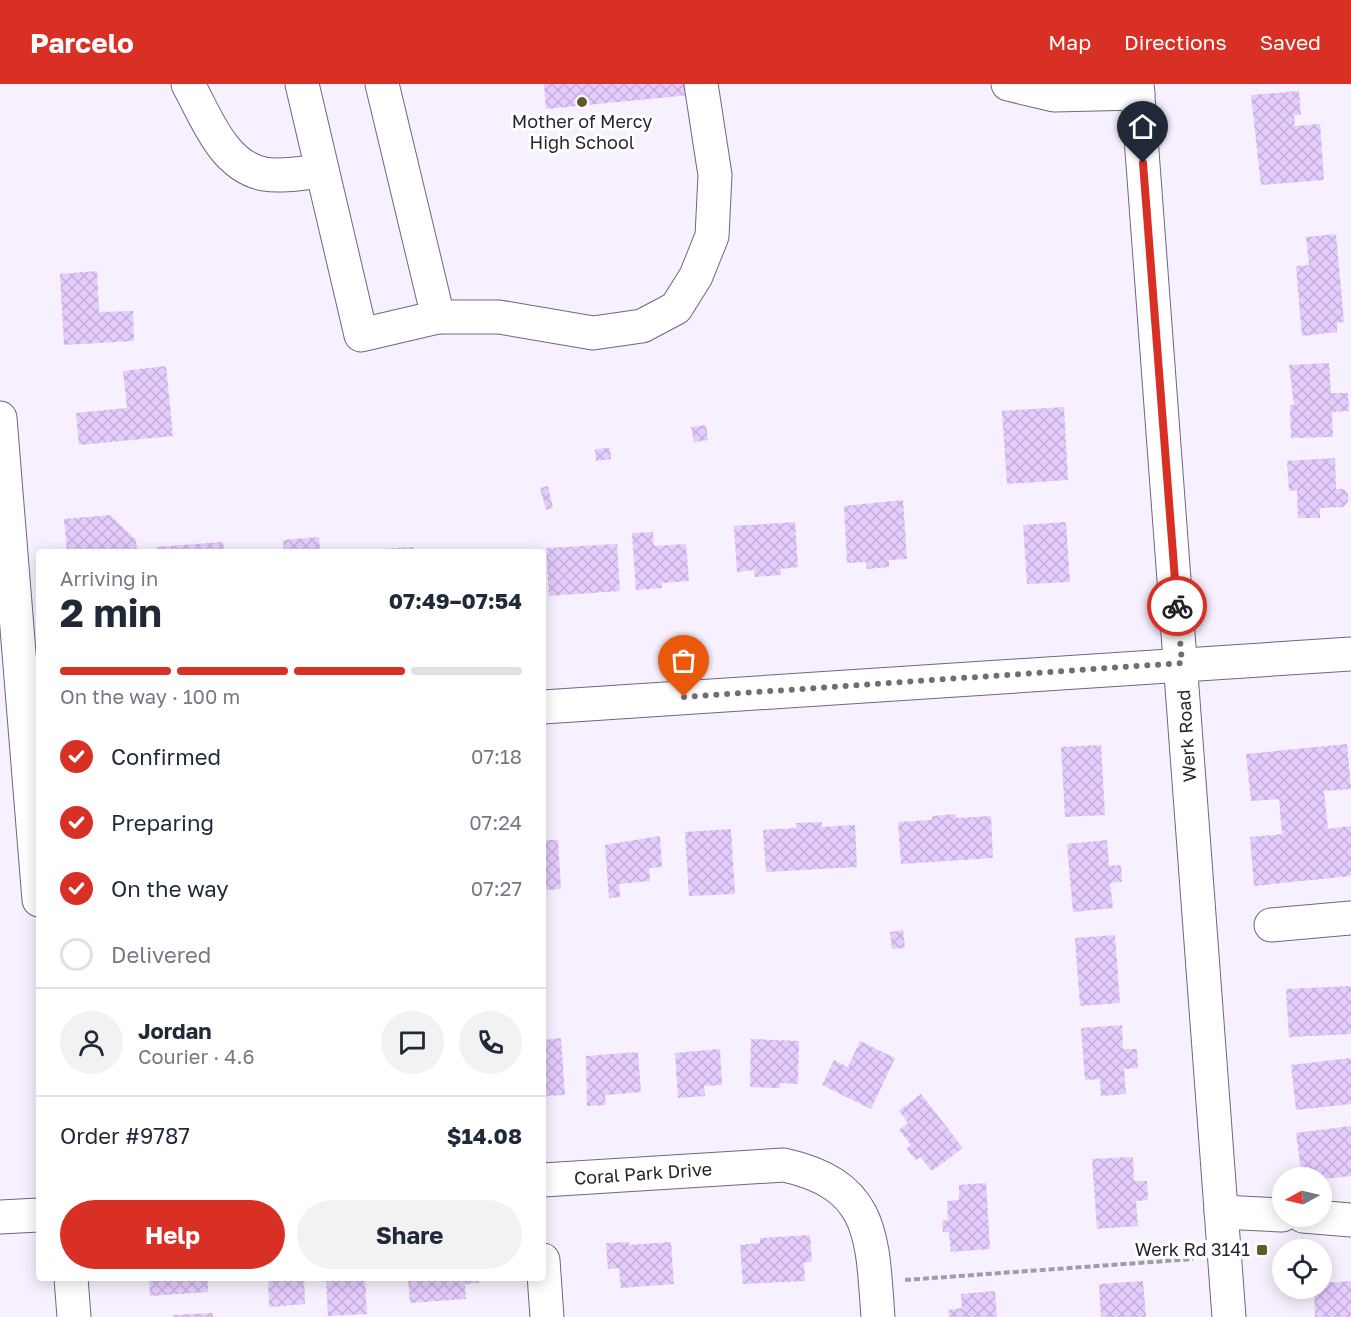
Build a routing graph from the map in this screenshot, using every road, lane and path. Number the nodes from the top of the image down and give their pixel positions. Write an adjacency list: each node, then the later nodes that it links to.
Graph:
1 (188, 84): 7 (street)
2 (302, 84): 7 (street)
3 (382, 84): 8 (street)
4 (701, 84): 8 (street)
5 (1008, 84): 6 (street)
6 (1138, 89): 11 (street, Werk Road)
7 (321, 171): 8 (street)
8 (438, 317)
9 (0, 418): 13 (street)
10 (1351, 654): 11 (street)
11 (1182, 663): 12 (street); 18 (street, Werk Road)
12 (546, 707)
13 (21, 739): 14 (street)
14 (36, 873)
15 (1351, 918): 16 (street)
16 (1271, 925)
17 (546, 1180): 27 (street, Coral Park Drive)
18 (1221, 1212): 20 (street); 24 (street, Werk Road)
19 (36, 1215): 21 (street)
20 (1272, 1215)
21 (0, 1217)
22 (1332, 1218): 23 (street)
23 (1351, 1220)
24 (1224, 1257): 27 (path); 31 (street, Werk Road)
25 (71, 1281): 28 (street)
26 (544, 1281): 29 (street)
27 (875, 1282): 30 (street, Coral Park Drive)
28 (74, 1317)
29 (547, 1317)
30 (878, 1317)
31 (1229, 1317)

